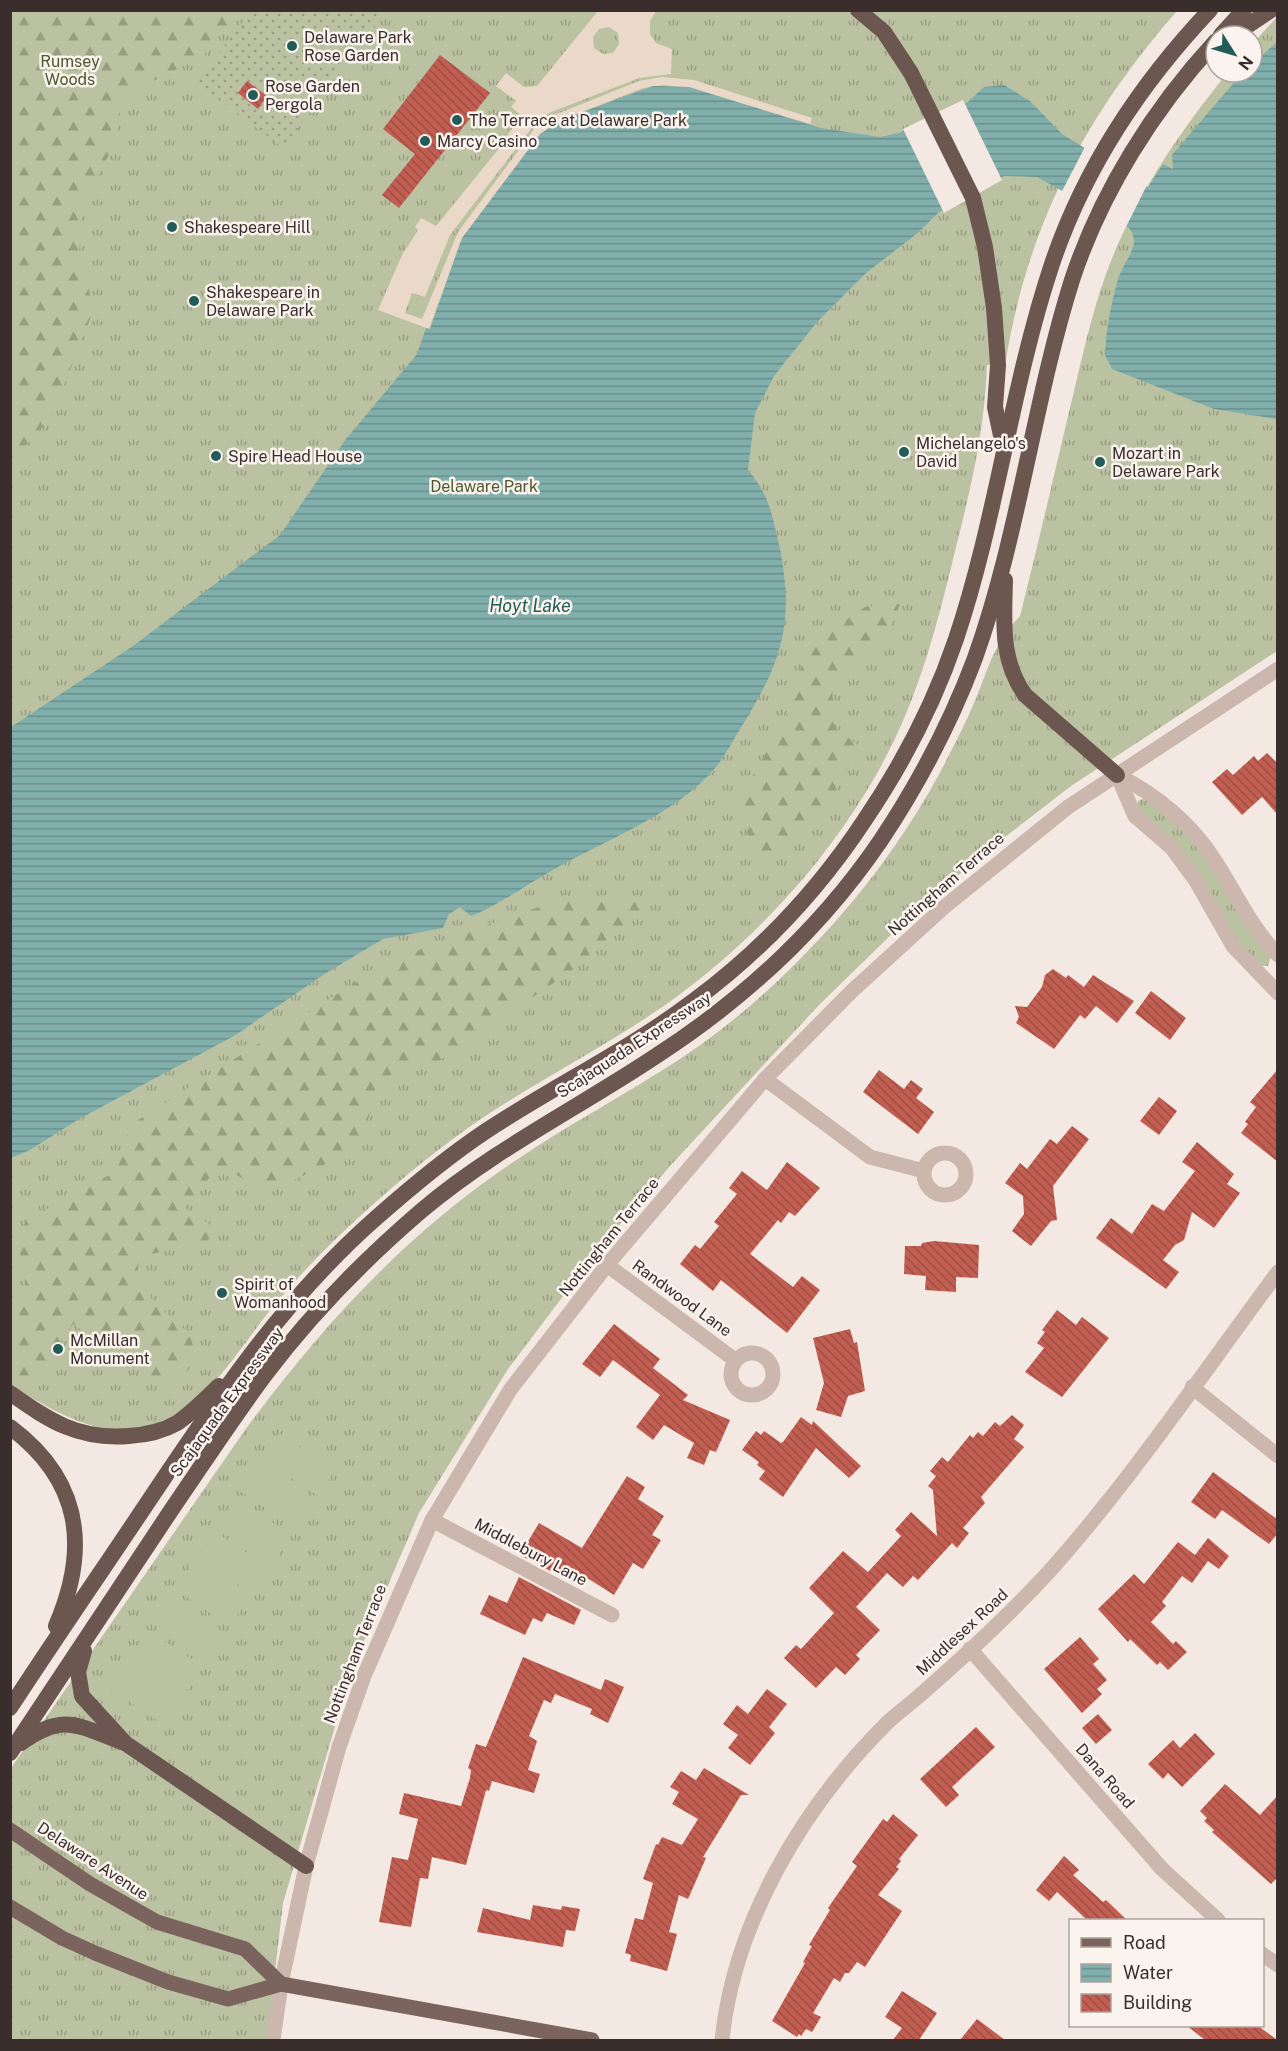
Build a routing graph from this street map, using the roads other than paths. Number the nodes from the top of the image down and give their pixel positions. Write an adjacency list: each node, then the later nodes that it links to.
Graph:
1 (858, 10): 10 (highway)
2 (1210, 10): 10 (highway, Scajaquada Expressway)
3 (1244, 10): 5 (highway)
4 (1271, 10): 6 (highway)
5 (1231, 24)
6 (1250, 24)
7 (1204, 54): 9 (highway, Scajaquada Expressway)
8 (1204, 57): 9 (highway)
9 (1193, 66): 11 (highway, Scajaquada Expressway)
10 (1004, 451): 21 (highway, Scajaquada Expressway)
11 (1006, 551): 13 (highway); 28 (highway, Scajaquada Expressway)
12 (1278, 669): 13 (street, Nottingham Terrace)
13 (1117, 775): 14 (street); 15 (street); 16 (street, Nottingham Terrace)
14 (1278, 955)
15 (1274, 984)
16 (765, 1079): 17 (street); 18 (street, Nottingham Terrace)
17 (924, 1171)
18 (607, 1266): 20 (street, Randwood Lane); 26 (street, Nottingham Terrace)
19 (1278, 1272): 22 (street, Middlesex Road)
20 (735, 1360)
21 (240, 1368): 23 (highway); 30 (highway, Scajaquada Expressway)
22 (1192, 1387): 25 (street); 29 (street, Middlesex Road)
23 (10, 1393)
24 (10, 1427): 30 (highway)
25 (1278, 1456)
26 (432, 1520): 27 (street, Middlebury Lane); 35 (street, Nottingham Terrace)
27 (612, 1615)
28 (89, 1635): 32 (highway); 33 (highway, Scajaquada Expressway)
29 (970, 1649): 37 (street, Dana Road); 43 (street, Middlesex Road)
30 (42, 1659): 31 (highway, Scajaquada Expressway)
31 (10, 1708)
32 (125, 1743): 33 (highway); 35 (highway)
33 (12, 1750)
34 (10, 1830): 40 (main road, Delaware Avenue)
35 (306, 1866): 40 (street, Nottingham Terrace)
36 (10, 1907): 40 (main road)
37 (1217, 1919)
38 (1264, 1955): 39 (street)
39 (1278, 1965)
40 (282, 1984): 41 (street, Nottingham Terrace); 42 (main road)
41 (273, 2040)
42 (592, 2040)
43 (722, 2040)

